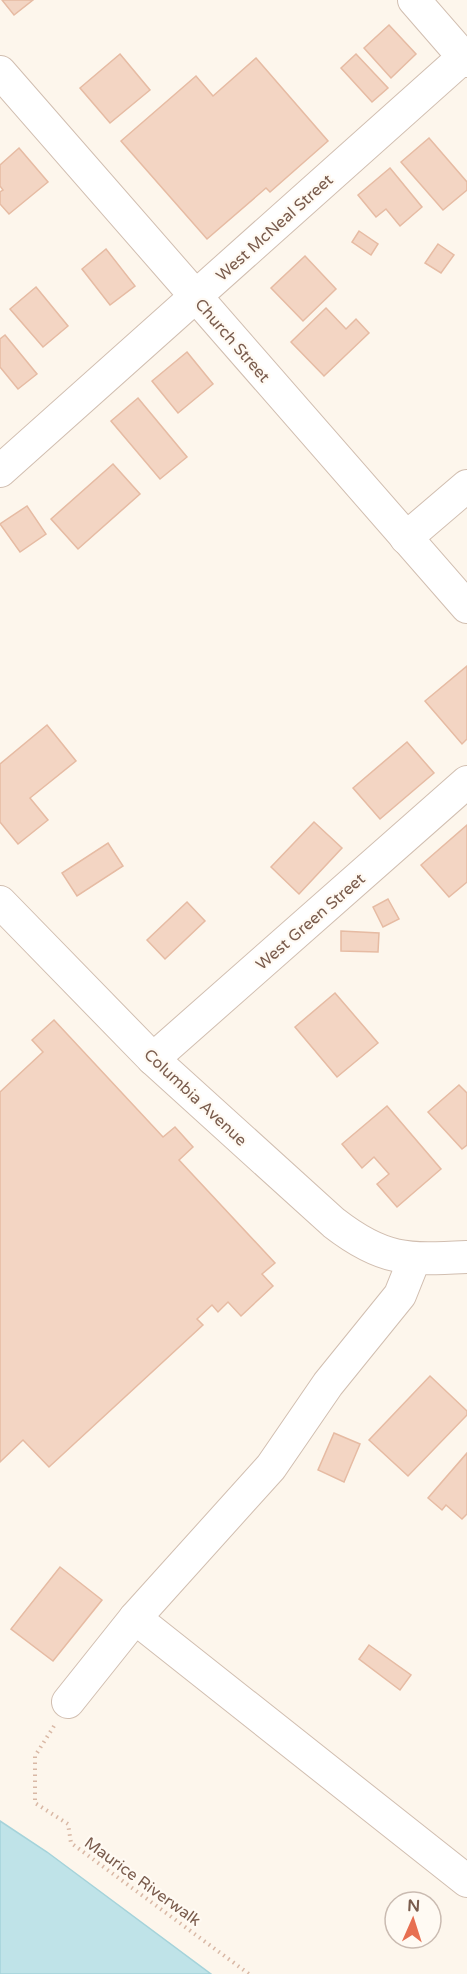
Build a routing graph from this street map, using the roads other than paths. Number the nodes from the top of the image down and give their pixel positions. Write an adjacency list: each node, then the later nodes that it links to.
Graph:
1 (414, 0): 2 (street)
2 (466, 57): 4 (street, West McNeal Street)
3 (0, 72): 4 (street, Church Street)
4 (196, 297): 5 (street, West McNeal Street); 7 (street, Church Street)
5 (0, 471)
6 (467, 486): 7 (street)
7 (406, 538): 8 (street, Church Street)
8 (467, 607)
9 (467, 782): 11 (street, West Green Street)
10 (0, 902): 11 (street, Columbia Avenue)
11 (153, 1059): 13 (street, Columbia Avenue)
12 (467, 1257): 13 (street, Columbia Avenue)
13 (414, 1260): 14 (street)
14 (135, 1618): 15 (street); 16 (street)
15 (68, 1702)
16 (467, 1881)

